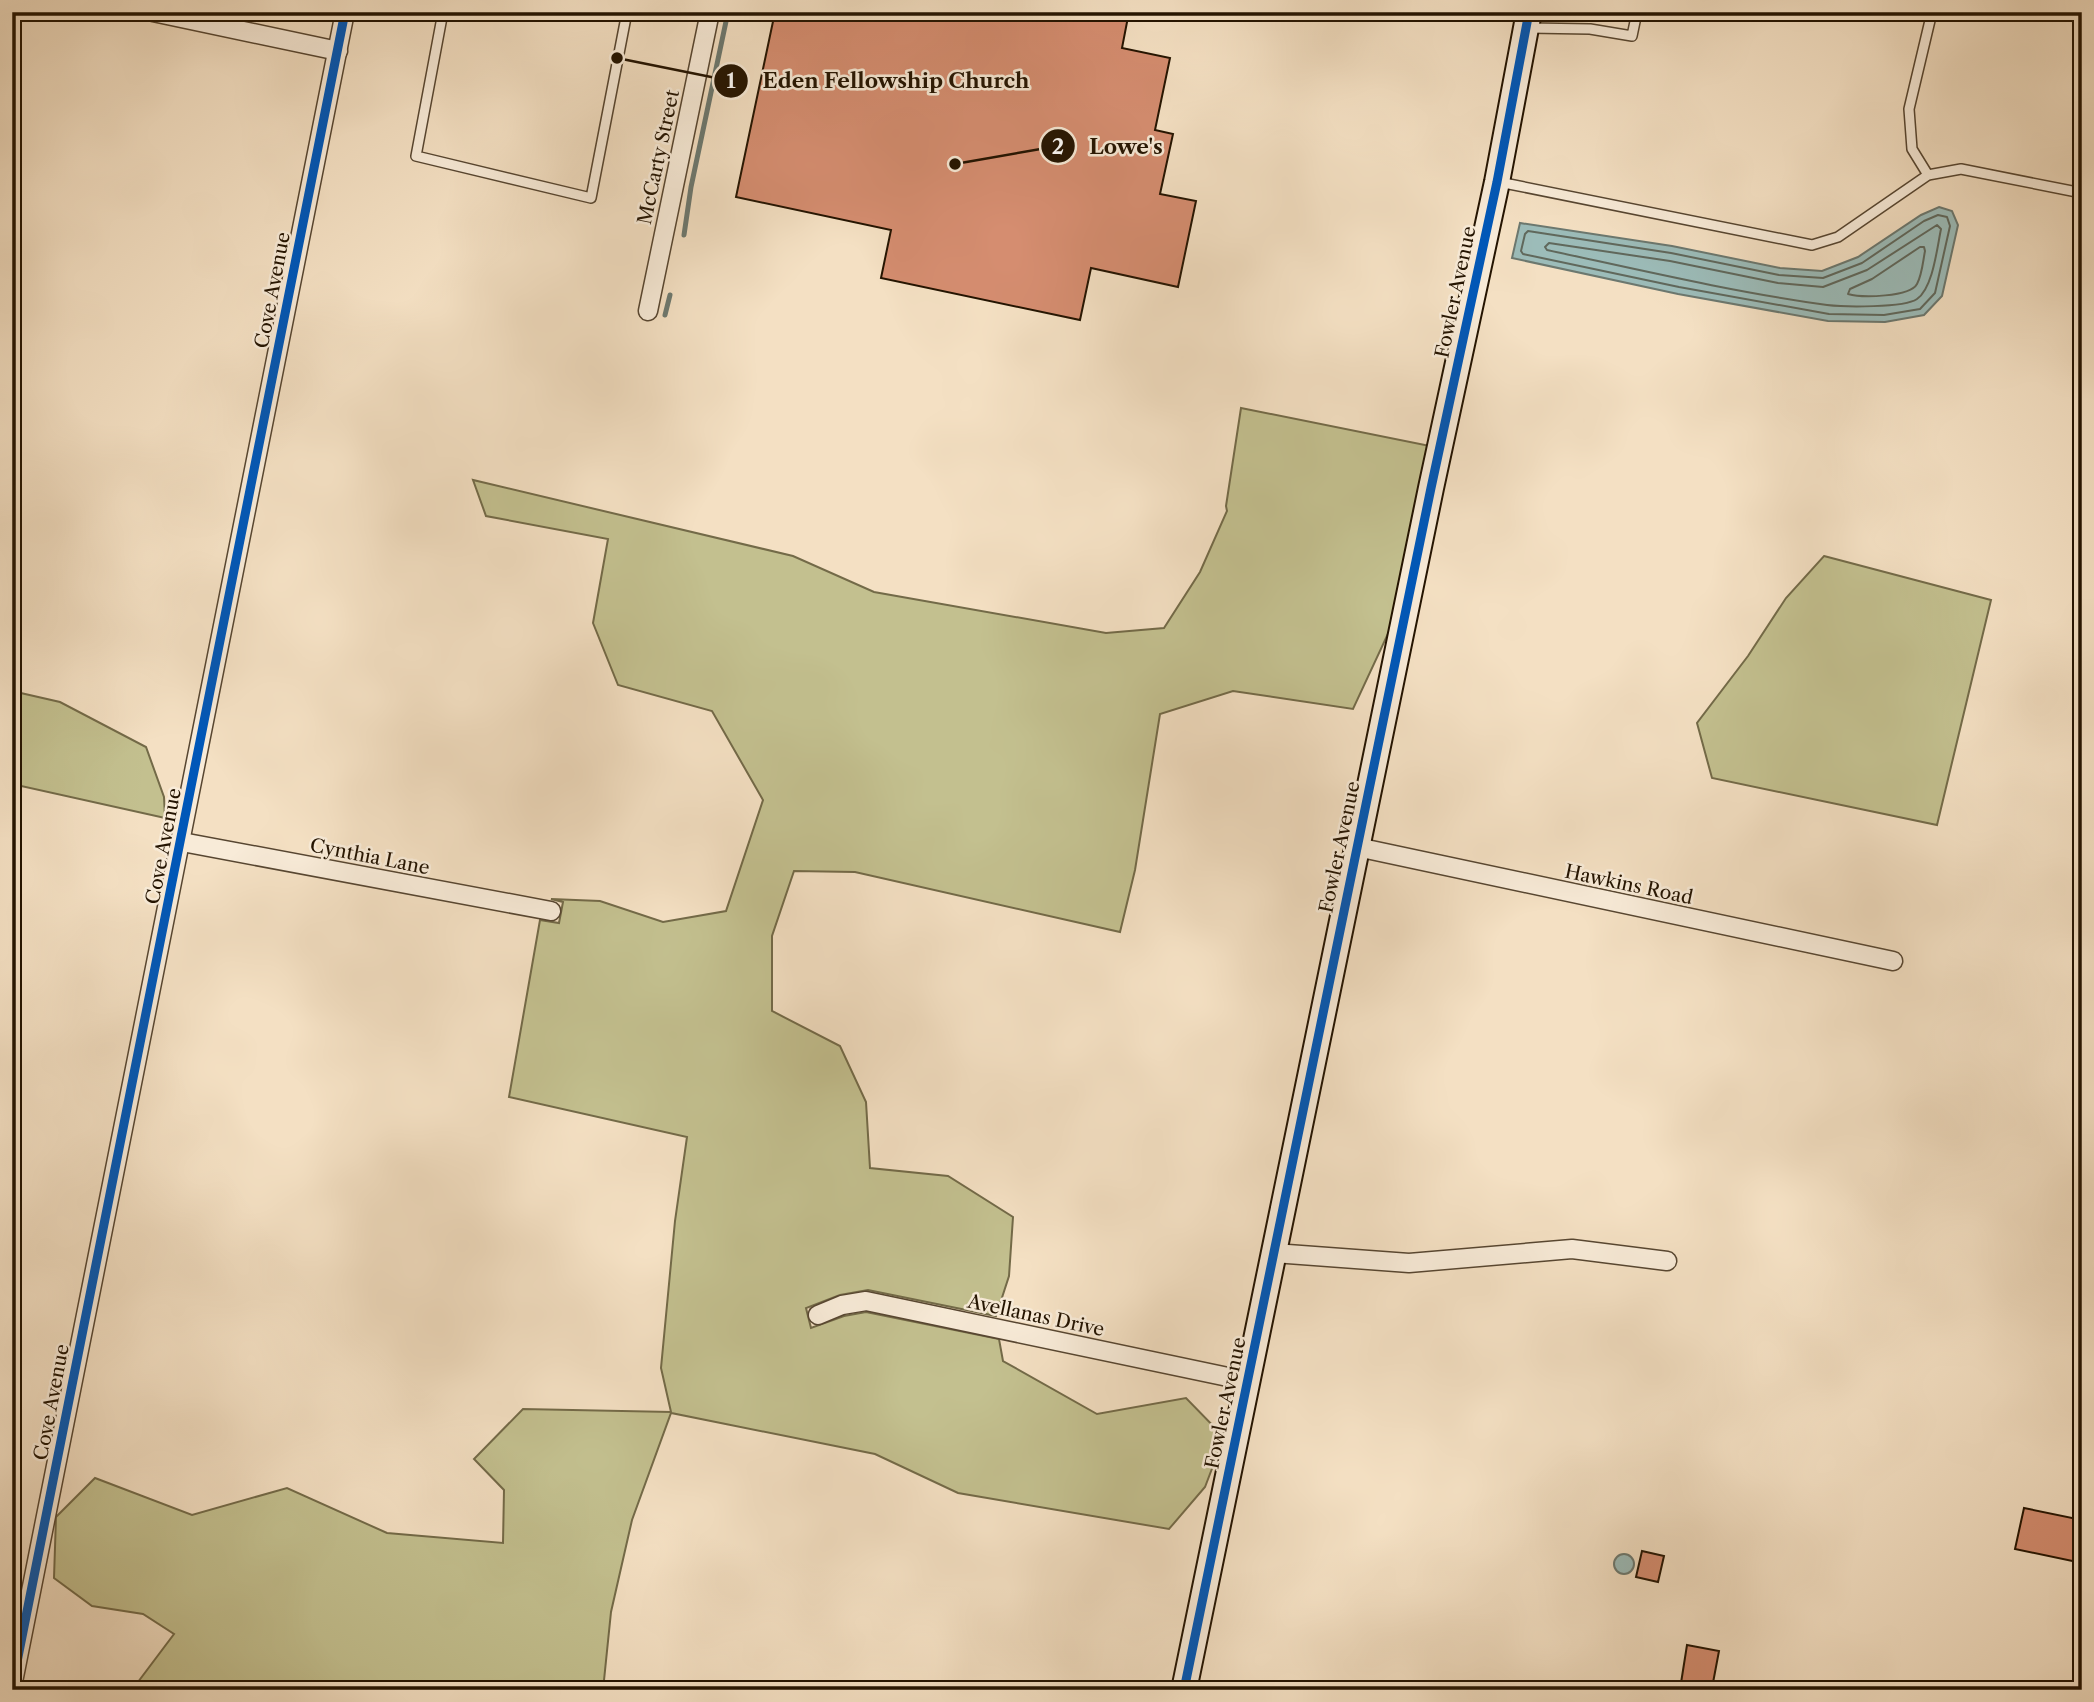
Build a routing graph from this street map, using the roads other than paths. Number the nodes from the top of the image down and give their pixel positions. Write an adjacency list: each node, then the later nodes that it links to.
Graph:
1 (153, 12): 9 (street)
2 (345, 12): 9 (street, Cove Avenue)
3 (443, 12): 4 (lane)
4 (627, 12)
5 (710, 12): 13 (street, McCarty Street)
6 (1637, 12): 8 (lane)
7 (1932, 12): 10 (lane)
8 (1527, 20): 11 (street, Fowler Avenue)
9 (338, 51): 14 (street, Cove Avenue)
10 (1928, 175): 11 (lane); 12 (lane)
11 (1497, 182): 15 (street, Fowler Avenue)
12 (2082, 194)
13 (648, 311)
14 (181, 842): 16 (street, Cynthia Lane); 22 (street, Cove Avenue)
15 (1357, 847): 17 (street, Hawkins Road); 18 (street, Fowler Avenue)
16 (551, 911)
17 (1893, 961)
18 (1274, 1253): 19 (street); 21 (street, Fowler Avenue)
19 (1667, 1261)
20 (818, 1315): 21 (street, Avellanas Drive)
21 (1247, 1381): 23 (street, Fowler Avenue)
22 (12, 1686)
23 (1184, 1690)

